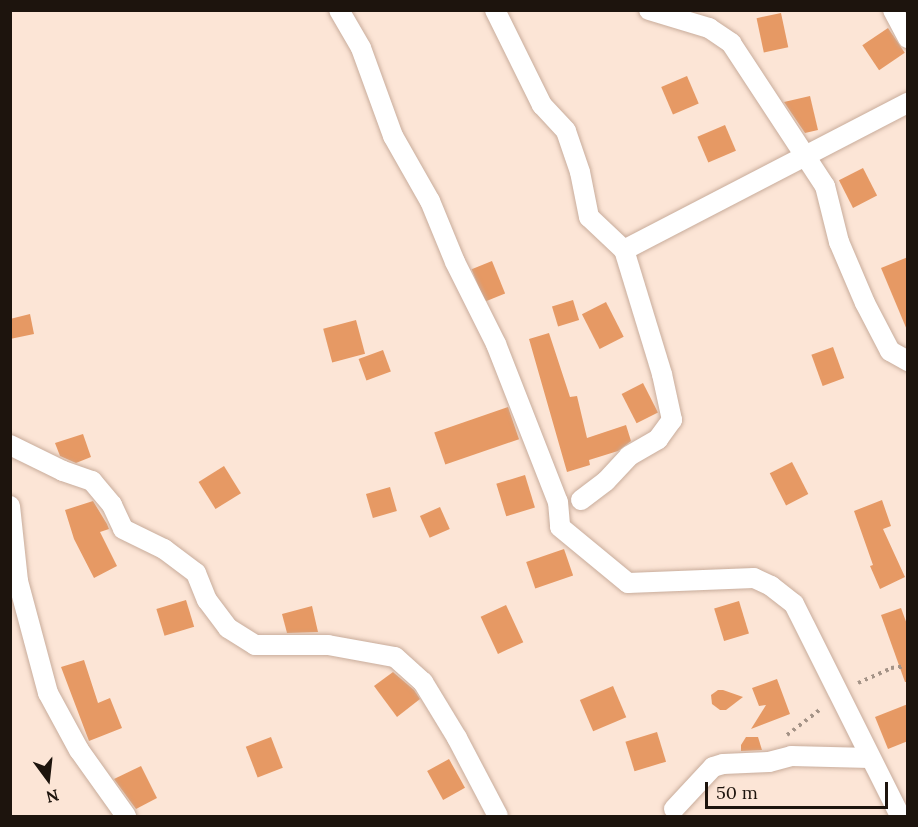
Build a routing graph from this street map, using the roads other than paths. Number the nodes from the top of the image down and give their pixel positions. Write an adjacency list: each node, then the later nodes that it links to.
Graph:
1 (339, 10): 14 (street)
2 (495, 10): 8 (street)
3 (649, 10): 7 (street)
4 (893, 10): 5 (street)
5 (908, 38)
6 (908, 103): 7 (street)
7 (804, 157): 8 (street); 9 (street)
8 (624, 250): 11 (street)
9 (908, 361)
10 (10, 445): 17 (street)
11 (581, 500)
12 (10, 506): 13 (street)
13 (14, 582): 16 (street)
14 (870, 758): 15 (street); 18 (street)
15 (674, 809)
16 (126, 816)
17 (498, 816)
18 (900, 816)

